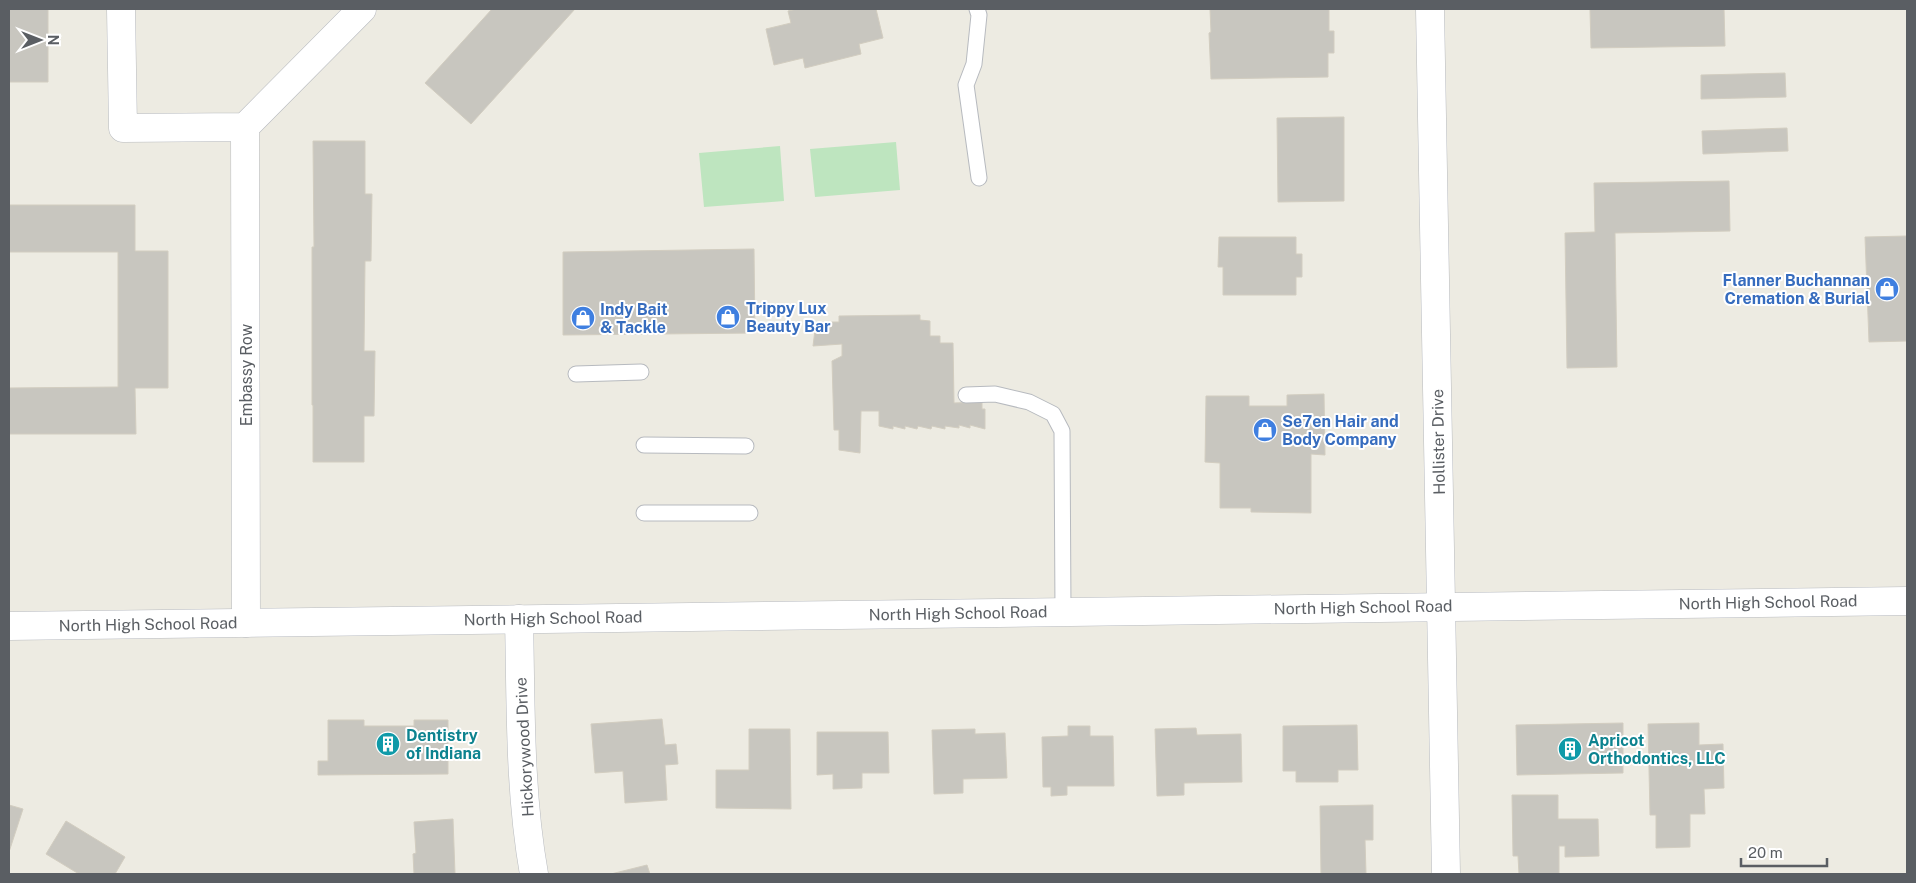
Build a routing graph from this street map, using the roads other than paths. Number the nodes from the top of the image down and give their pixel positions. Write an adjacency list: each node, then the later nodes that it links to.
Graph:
1 (121, 9): 5 (street)
2 (362, 9): 5 (street)
3 (977, 9): 6 (lane)
4 (1430, 9): 15 (street, Hollister Drive)
5 (245, 127): 18 (street, Embassy Row)
6 (979, 178)
7 (641, 372): 8 (lane)
8 (576, 374)
9 (966, 395): 16 (lane)
10 (644, 445): 11 (lane)
11 (746, 446)
12 (644, 512): 13 (lane)
13 (750, 513)
14 (1907, 601): 15 (street, North High School Road)
15 (1440, 606): 16 (street, North High School Road); 21 (street, Hollister Drive)
16 (1063, 611): 17 (street, North High School Road)
17 (519, 619): 18 (street, North High School Road); 20 (street, Hickorywood Drive)
18 (246, 623): 19 (street, North High School Road)
19 (9, 626)
20 (534, 874)
21 (1446, 874)

